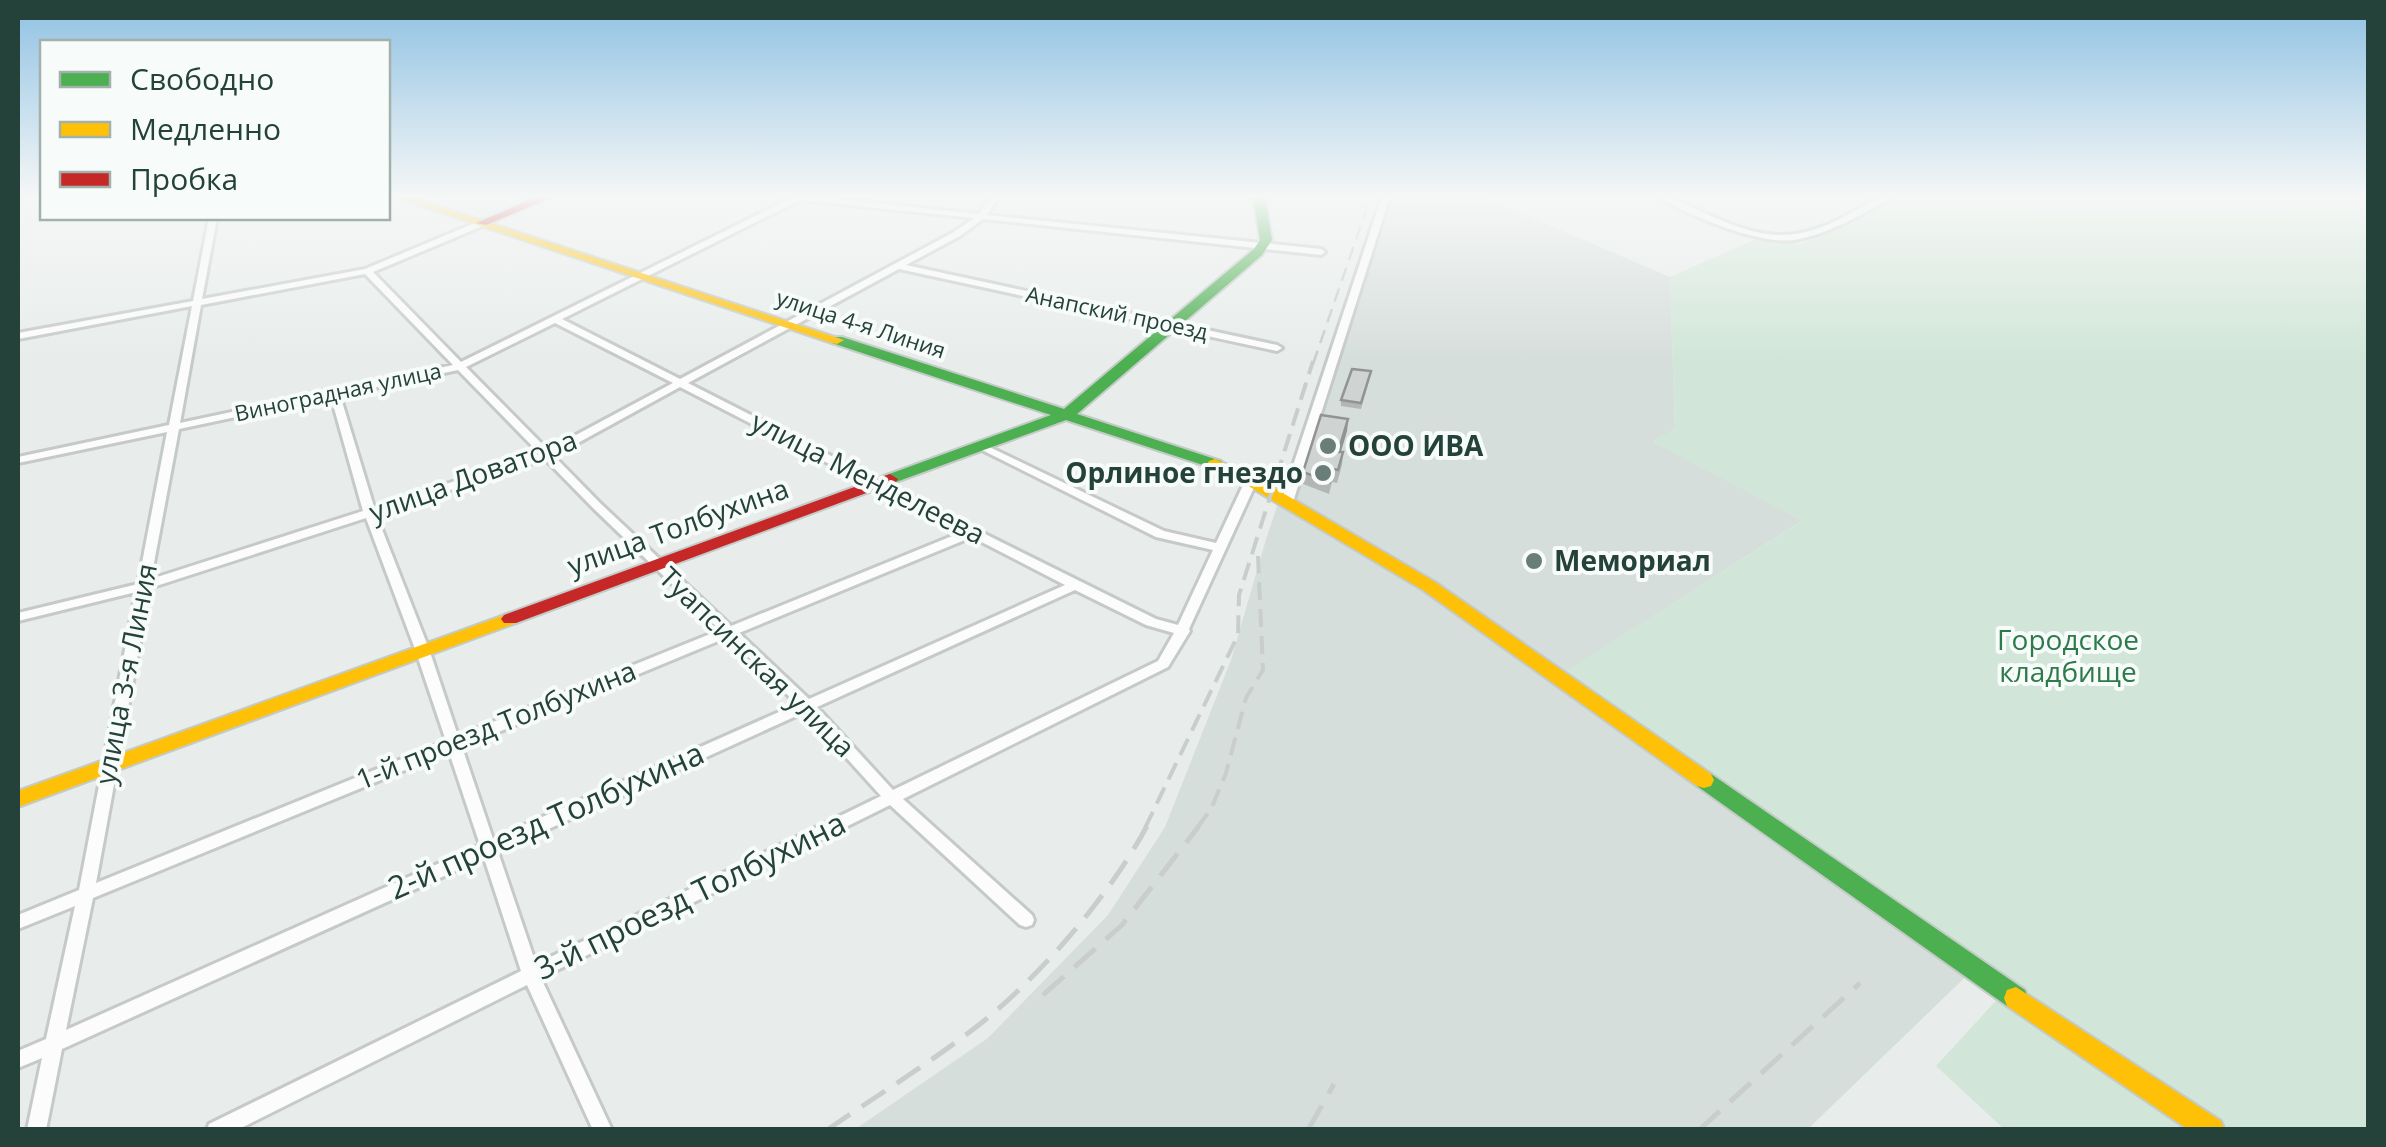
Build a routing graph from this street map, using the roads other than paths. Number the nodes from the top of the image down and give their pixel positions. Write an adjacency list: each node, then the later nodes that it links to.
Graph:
1 (208, 250): 13 (street, улица 3-я Линия)
2 (420, 250): 11 (street)
3 (560, 250): 12 (street, улица 4-я Линия)
4 (694, 250): 12 (street, Виноградная улица)
5 (925, 250): 10 (street, улица Доватора)
6 (1258, 250): 15 (street, улица Толбухина)
7 (1297, 250): 9 (street)
8 (1369, 250): 29 (street)
9 (1321, 252)
10 (897, 266): 15 (street, Анапский проезд); 16 (street, улица Доватора)
11 (367, 271): 13 (street); 19 (street, Туапсинская улица)
12 (640, 276): 14 (street, Виноградная улица); 16 (street, улица 4-я Линия)
13 (200, 302): 17 (street); 23 (street, улица 3-я Линия)
14 (555, 320): 19 (street, Виноградная улица); 20 (street, улица Менделеева)
15 (1173, 324): 18 (street, Анапский проезд); 22 (street, улица Толбухина)
16 (793, 326): 20 (street, улица Доватора); 22 (street, улица 4-я Линия)
17 (18, 336)
18 (1277, 348)
19 (458, 366): 21 (street, Виноградная улица); 25 (street, Туапсинская улица)
20 (683, 385): 25 (street, улица Доватора); 28 (street, улица Менделеева)
21 (335, 394): 23 (street, Виноградная улица); 30 (street)
22 (1066, 415): 24 (street, улица Толбухина); 27 (street, улица 4-я Линия)
23 (175, 427): 26 (street, Виноградная улица); 35 (street, улица 3-я Линия)
24 (979, 446): 28 (street, улица Толбухина); 32 (street)
25 (546, 455): 30 (street, улица Доватора); 33 (street, Туапсинская улица)
26 (18, 460)
27 (1251, 480): 29 (street, улица 4-я Линия); 32 (street)
28 (878, 483): 31 (street, улица Менделеева); 33 (street, улица Толбухина)
29 (1286, 502): 55 (street, улица 4-я Линия)
30 (370, 514): 35 (street, улица Доватора); 39 (street)
31 (976, 531): 34 (street, улица Менделеева); 38 (street, 1-й проезд Толбухина)
32 (1217, 547): 37 (street)
33 (655, 564): 38 (street, Туапсинская улица); 39 (street, улица Толбухина)
34 (1075, 584): 37 (street, улица Менделеева); 40 (street, 2-й проезд Толбухина)
35 (141, 586): 36 (street, улица Доватора); 42 (street, улица 3-я Линия)
36 (18, 617)
37 (1183, 630): 43 (street, 3-й проезд Толбухина)
38 (728, 631): 40 (street, Туапсинская улица); 41 (street, 1-й проезд Толбухина)
39 (422, 649): 41 (street); 42 (street, улица Толбухина)
40 (807, 705): 43 (street, Туапсинская улица); 45 (street, 2-й проезд Толбухина)
41 (453, 742): 45 (street); 46 (street, 1-й проезд Толбухина)
42 (108, 766): 44 (street, улица Толбухина); 46 (street, улица 3-я Линия)
43 (892, 797): 47 (street, Туапсинская улица); 49 (street, 3-й проезд Толбухина)
44 (18, 799)
45 (490, 845): 49 (street); 50 (street, 2-й проезд Толбухина)
46 (86, 894): 48 (street, 1-й проезд Толбухина); 50 (street, улица 3-я Линия)
47 (1026, 920)
48 (18, 922)
49 (531, 974): 53 (street, 3-й проезд Толбухина); 54 (street)
50 (54, 1044): 51 (street, 2-й проезд Толбухина); 52 (street, улица 3-я Линия)
51 (18, 1060)
52 (36, 1130)
53 (216, 1130)
54 (603, 1130)
55 (2212, 1130)

